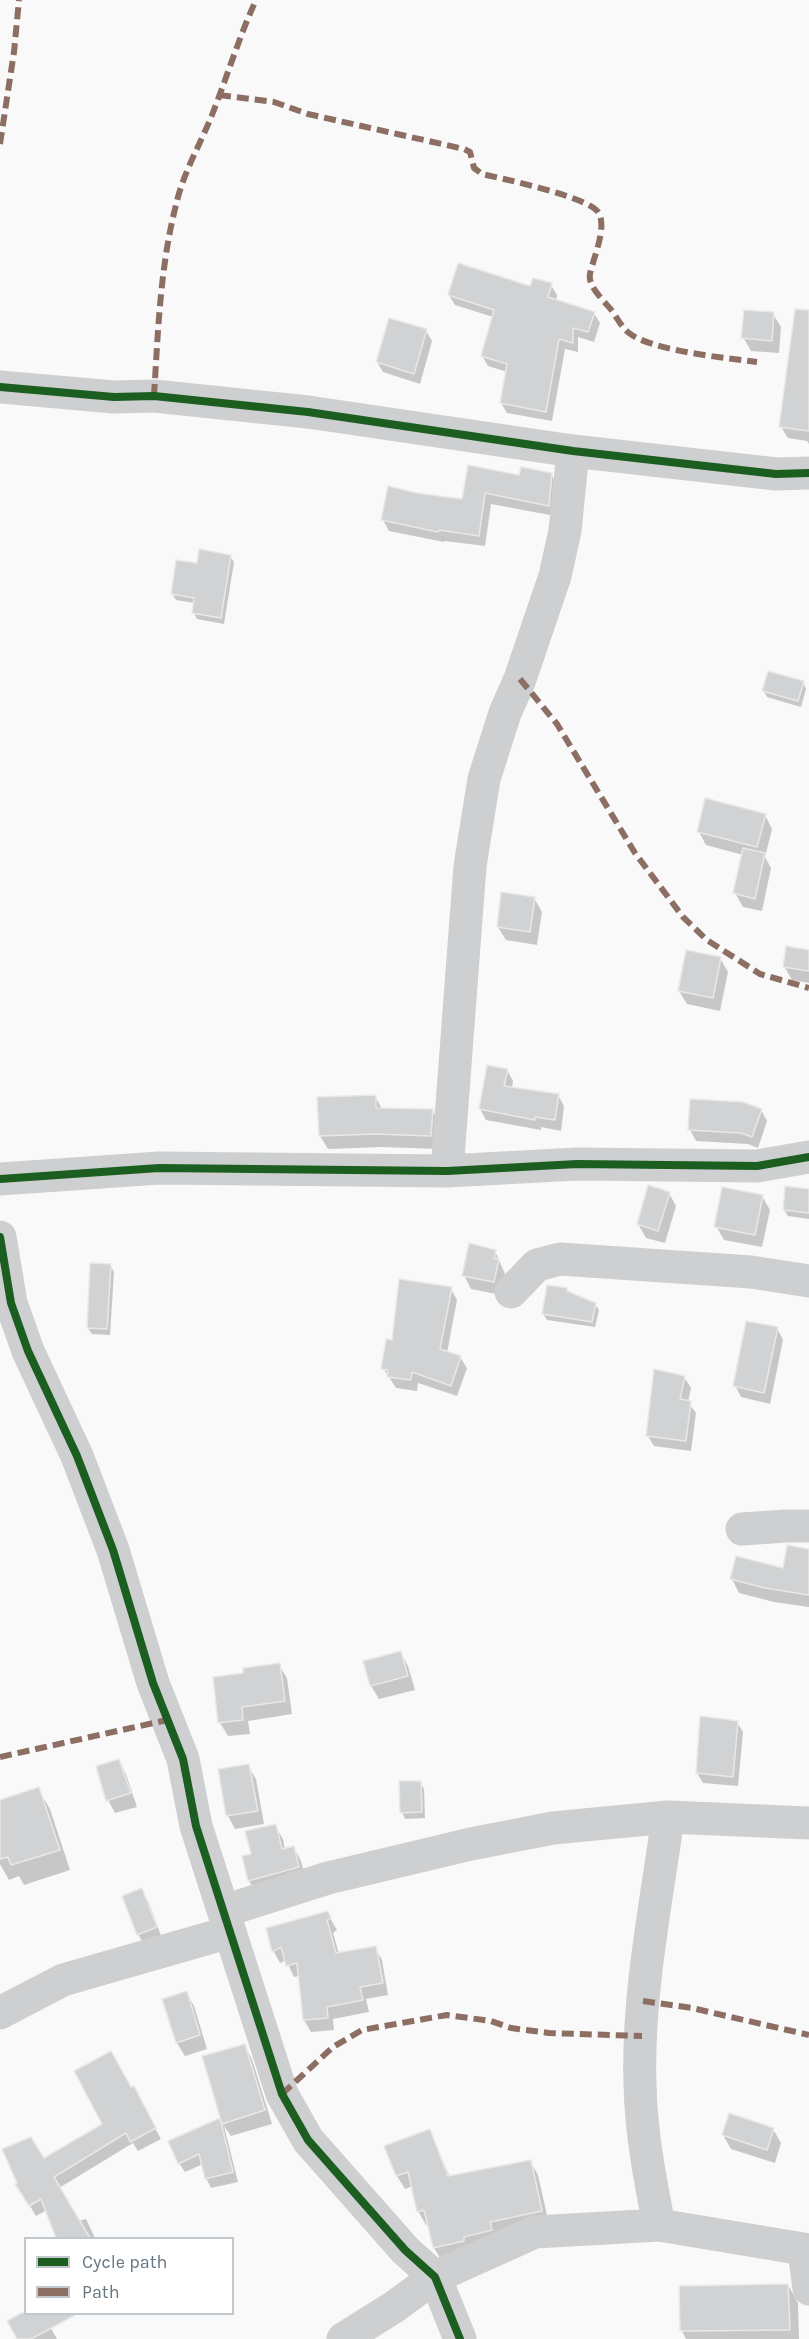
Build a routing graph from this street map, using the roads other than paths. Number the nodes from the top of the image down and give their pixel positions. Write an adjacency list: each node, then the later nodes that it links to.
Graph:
1 (0, 387): 2 (street)
2 (573, 451): 3 (street); 5 (street)
3 (809, 473)
4 (809, 1157): 5 (street)
5 (447, 1171): 6 (street)
6 (0, 1179)
7 (0, 1236): 14 (street)
8 (809, 1281): 9 (street)
9 (511, 1292)
10 (809, 1526): 11 (street)
11 (742, 1529)
12 (668, 1817): 13 (street); 14 (street); 16 (street)
13 (809, 1823)
14 (227, 1922): 15 (street); 18 (street)
15 (0, 2013)
16 (659, 2225): 17 (street); 18 (street)
17 (806, 2250): 19 (street)
18 (435, 2277): 20 (street); 21 (street)
19 (809, 2289)
20 (343, 2339)
21 (460, 2339)

